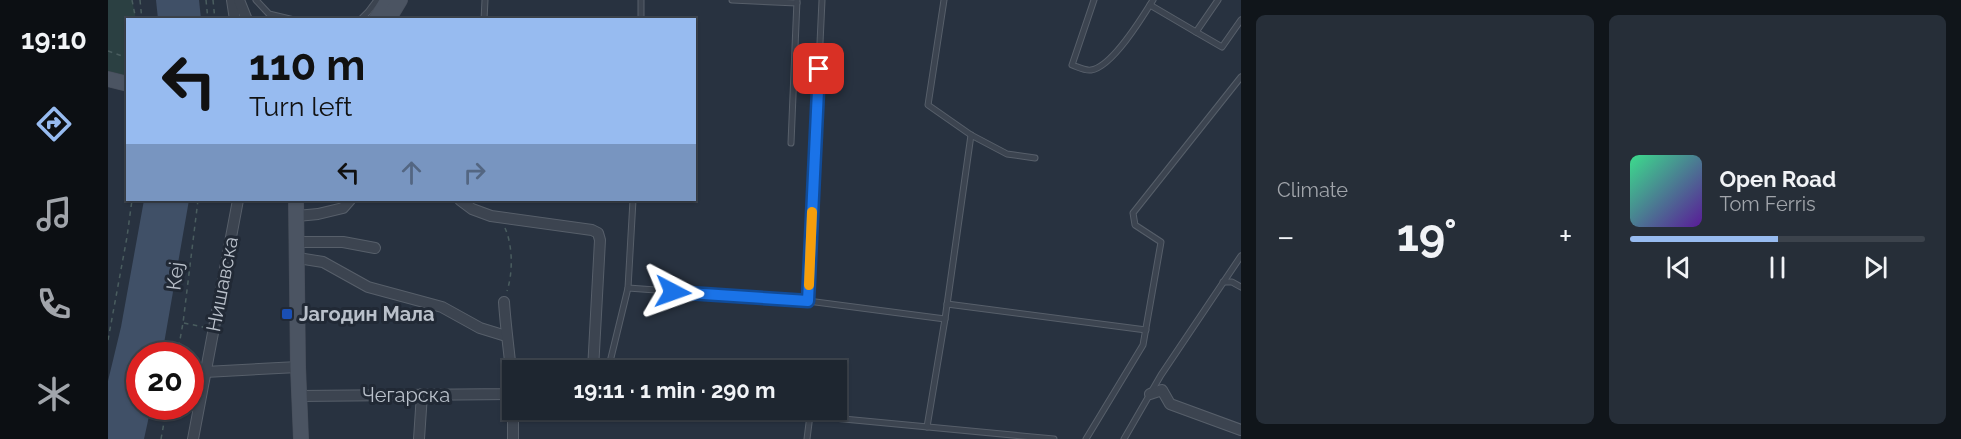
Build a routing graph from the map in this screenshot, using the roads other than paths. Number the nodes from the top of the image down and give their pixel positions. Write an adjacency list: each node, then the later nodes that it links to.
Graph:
1 (232, 0): 16 (street)
2 (239, 0): 17 (street)
3 (256, 0): 18 (lane)
4 (377, 0): 19 (lane)
5 (388, 0): 20 (main road)
6 (400, 0): 21 (main road)
7 (485, 0): 22 (lane)
8 (642, 0): 23 (lane)
9 (732, 0): 14 (lane)
10 (822, 0): 44 (lane)
11 (944, 0): 29 (lane)
12 (1094, 0): 15 (lane)
13 (1218, 0): 25 (lane)
14 (797, 2): 30 (lane)
15 (1152, 2): 25 (lane)
16 (235, 18)
17 (246, 18)
18 (286, 18)
19 (362, 18)
20 (377, 18)
21 (389, 18)
22 (484, 18)
23 (641, 18)
24 (1241, 20): 25 (lane)
25 (1196, 32)
26 (1241, 77): 48 (lane)
27 (108, 79): 28 (main road)
28 (126, 84)
29 (971, 135): 31 (lane); 46 (lane)
30 (791, 143)
31 (1035, 158)
32 (238, 201): 54 (street, Нишавска)
33 (296, 201): 37 (main road)
34 (349, 201): 37 (street)
35 (461, 201): 51 (street)
36 (633, 201): 43 (lane)
37 (297, 216): 39 (main road)
38 (375, 248): 39 (street)
39 (298, 250): 49 (street); 53 (main road)
40 (1241, 256): 41 (lane)
41 (1223, 282): 42 (lane); 57 (lane)
42 (1241, 287)
43 (628, 288): 44 (lane); 52 (lane)
44 (808, 301): 47 (lane)
45 (504, 302): 49 (street)
46 (947, 304): 47 (lane); 48 (lane)
47 (945, 319): 62 (lane)
48 (1146, 330): 71 (lane)
49 (506, 336): 50 (street)
50 (511, 360)
51 (594, 360)
52 (610, 360)
53 (298, 367): 54 (street); 58 (main road)
54 (205, 372): 65 (street, Нишавска)
55 (422, 394): 56 (street, Чегарска); 58 (street, Чегарска); 67 (street)
56 (502, 394)
57 (1150, 394): 63 (street); 72 (lane)
58 (299, 396): 66 (main road)
59 (847, 419): 62 (lane)
60 (513, 420): 68 (street)
61 (809, 420): 69 (lane)
62 (927, 427): 64 (lane)
63 (1241, 430)
64 (1007, 437): 70 (lane)
65 (193, 439)
66 (301, 439)
67 (419, 439)
68 (513, 439)
69 (807, 439)
70 (1054, 439)
71 (1086, 439)
72 (1124, 439)

